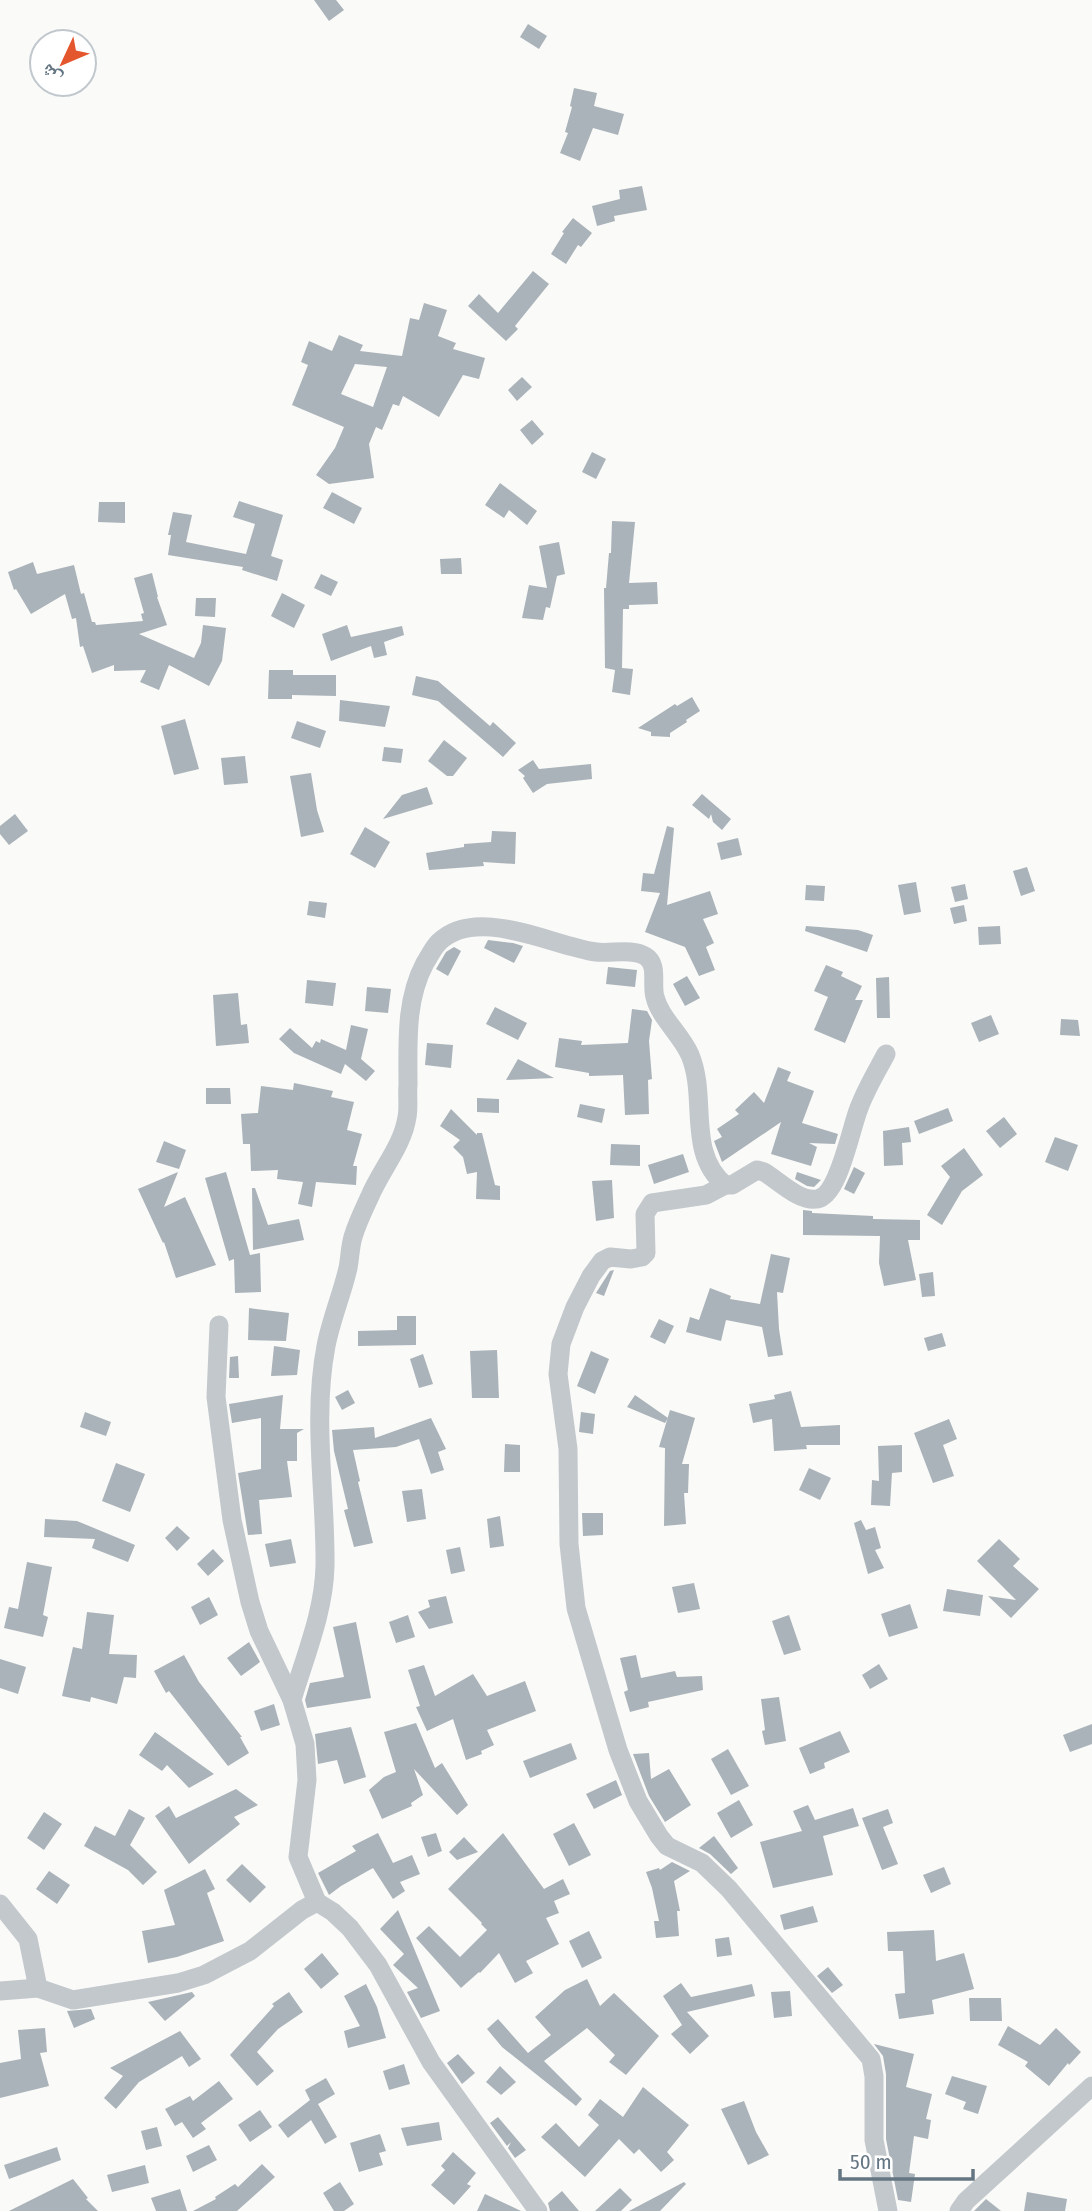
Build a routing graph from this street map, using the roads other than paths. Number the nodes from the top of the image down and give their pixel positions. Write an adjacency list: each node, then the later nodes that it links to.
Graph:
1 (886, 1054): 2 (street)
2 (725, 1185): 4 (street); 11 (street)
3 (219, 1325): 4 (street)
4 (292, 1700): 5 (street)
5 (317, 1902): 7 (street); 10 (street)
6 (0, 1904): 7 (street)
7 (38, 1988): 8 (street)
8 (0, 1991)
9 (1092, 2086): 12 (street)
10 (538, 2211)
11 (888, 2211)
12 (959, 2211)

